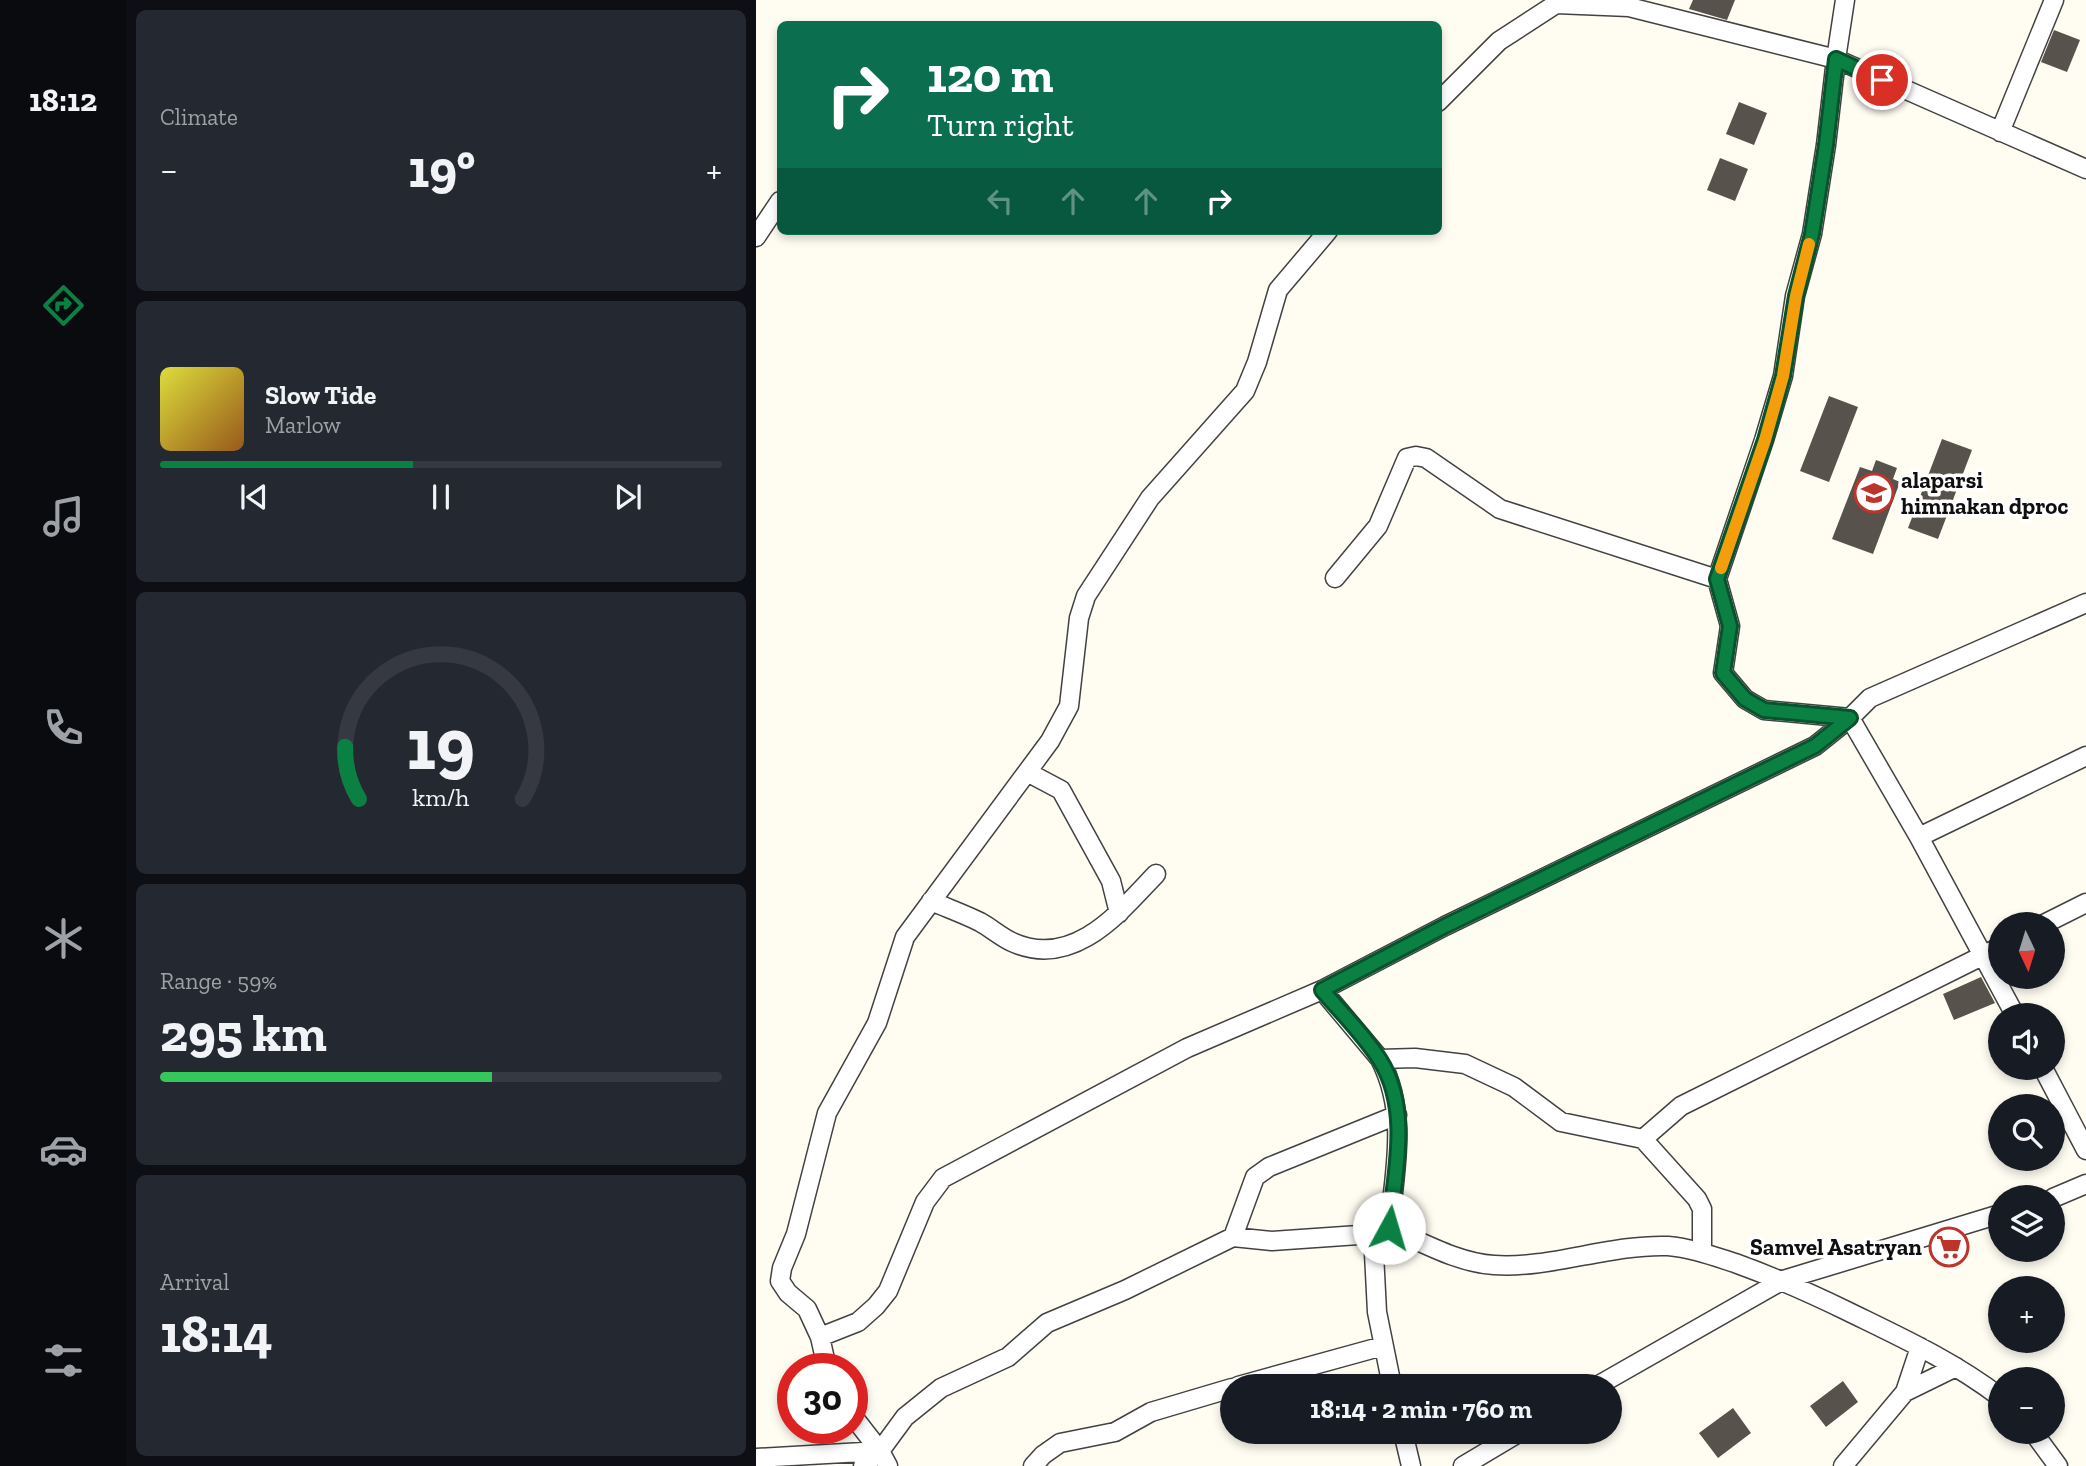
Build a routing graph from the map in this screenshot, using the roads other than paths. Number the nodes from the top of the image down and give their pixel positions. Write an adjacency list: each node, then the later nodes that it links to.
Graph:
1 (1845, 0): 4 (street)
2 (2053, 0): 6 (street)
3 (1557, 2): 4 (street); 5 (street)
4 (1836, 59): 6 (street); 12 (street)
5 (1442, 97)
6 (2000, 132): 7 (street)
7 (2086, 169)
8 (777, 206): 10 (street)
9 (1325, 235): 16 (street)
10 (756, 237)
11 (1335, 579): 12 (street)
12 (1717, 579): 14 (street)
13 (2086, 603): 14 (street)
14 (1850, 718): 17 (street); 25 (street)
15 (2086, 756): 17 (street)
16 (1027, 772): 19 (street); 21 (street)
17 (1919, 837): 24 (street)
18 (1156, 874): 21 (street)
19 (931, 901): 21 (street); 39 (street)
20 (2086, 903): 22 (street)
21 (1119, 913)
22 (2065, 914)
23 (1988, 953): 24 (street)
24 (1983, 955): 26 (street); 30 (street)
25 (1322, 990): 27 (street); 39 (street)
26 (2009, 1003)
27 (1380, 1059): 29 (street); 30 (street)
28 (2049, 1080): 31 (street)
29 (1397, 1115): 35 (street); 36 (street)
30 (1643, 1139): 37 (street)
31 (2086, 1150)
32 (2086, 1184): 33 (street)
33 (2065, 1193)
34 (1988, 1218): 38 (street)
35 (1381, 1231): 36 (street); 37 (street); 40 (street)
36 (1233, 1237): 55 (street)
37 (1702, 1252): 38 (street)
38 (1783, 1280): 41 (street); 46 (street)
39 (820, 1337): 42 (street)
40 (1383, 1346): 44 (street); 45 (street)
41 (1920, 1347): 43 (street); 49 (street)
42 (824, 1353)
43 (1956, 1367): 47 (street); 49 (street)
44 (1282, 1374)
45 (1389, 1374)
46 (1618, 1374)
47 (1988, 1389)
48 (1220, 1392): 57 (street)
49 (1905, 1392): 60 (street)
50 (868, 1436): 55 (street)
51 (1406, 1444): 58 (street)
52 (1500, 1444): 59 (street)
53 (2042, 1444): 61 (street)
54 (756, 1458): 55 (street)
55 (884, 1458): 56 (street)
56 (863, 1466)
57 (1033, 1466)
58 (1411, 1466)
59 (1463, 1466)
60 (1843, 1466)
61 (2058, 1466)

